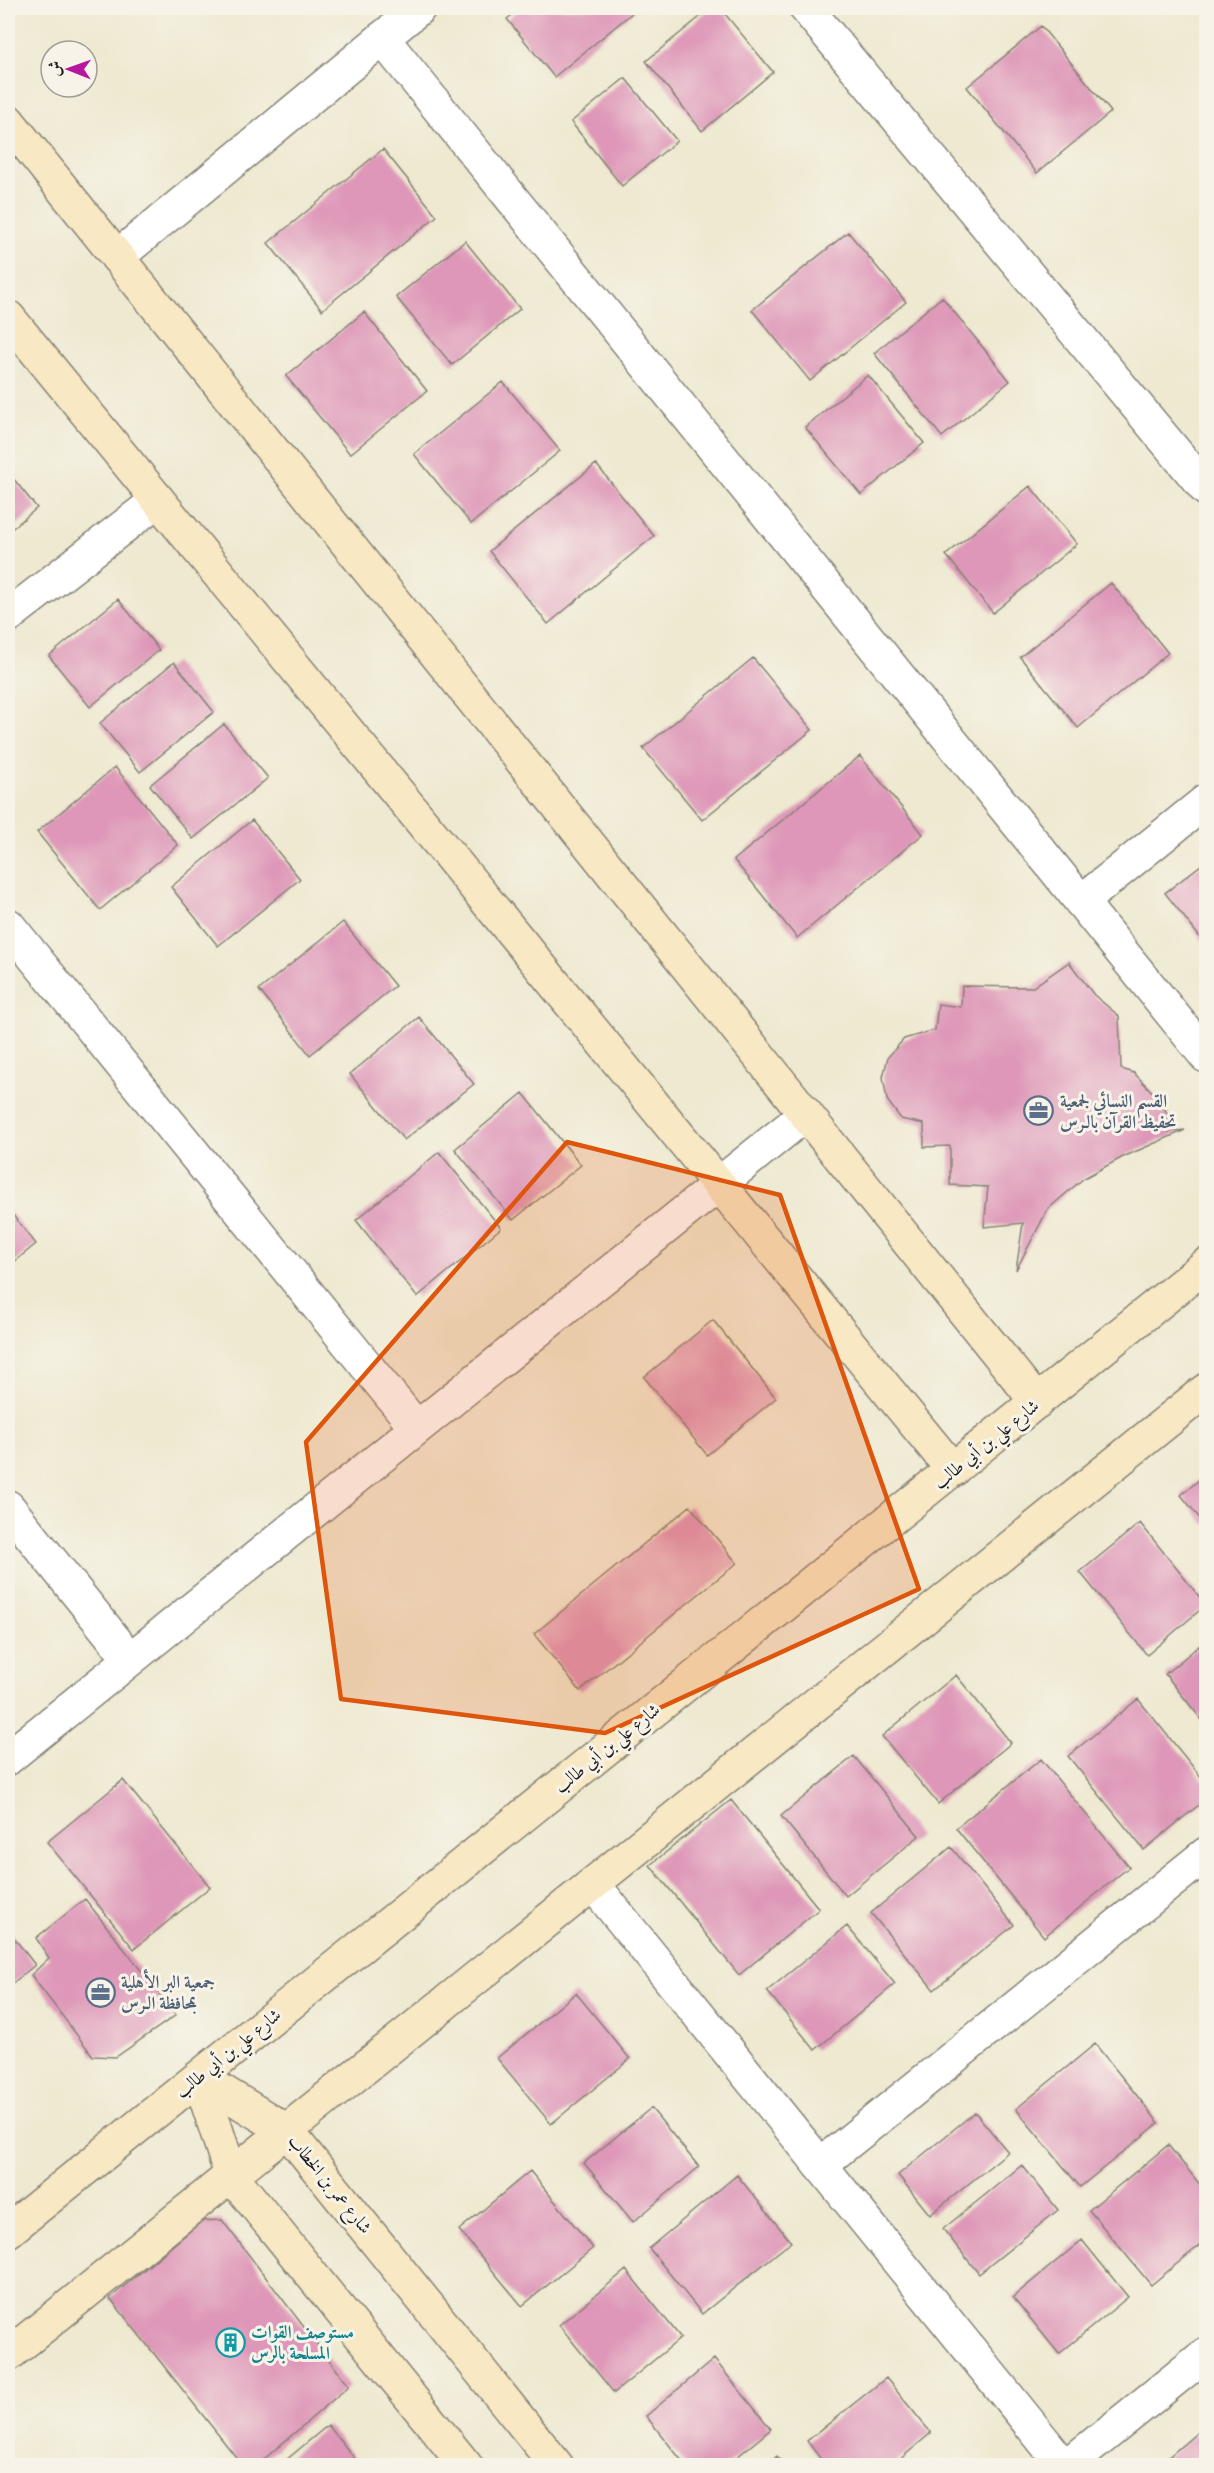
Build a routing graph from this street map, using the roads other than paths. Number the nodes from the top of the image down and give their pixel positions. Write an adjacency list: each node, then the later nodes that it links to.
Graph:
1 (419, 8): 3 (street)
2 (806, 8): 7 (street)
3 (382, 38): 5 (street); 11 (street)
4 (8, 121): 5 (street)
5 (117, 257): 14 (street)
6 (8, 317): 8 (street)
7 (1206, 489)
8 (158, 500): 9 (street); 15 (street)
9 (8, 616)
10 (1206, 801): 11 (street)
11 (1081, 902): 13 (street)
12 (8, 925): 19 (street)
13 (1206, 1056)
14 (806, 1114): 15 (street); 18 (street)
15 (719, 1184): 19 (street); 20 (street)
16 (1206, 1265): 18 (street, شارع علي بن أبي طالب)
17 (1206, 1390): 25 (street)
18 (1037, 1402): 20 (street, شارع علي بن أبي طالب)
19 (417, 1428): 22 (street)
20 (953, 1470): 26 (street, شارع علي بن أبي طالب)
21 (8, 1508): 22 (street)
22 (130, 1659): 23 (street)
23 (8, 1758)
24 (1206, 1854): 28 (street)
25 (593, 1884): 27 (street); 28 (street)
26 (199, 2077): 27 (street, شارع عمر بن الخطاب); 29 (street); 30 (street, شارع علي بن أبي طالب)
27 (287, 2131): 29 (street); 34 (street, شارع عمر بن الخطاب)
28 (820, 2165): 35 (street)
29 (231, 2175): 32 (street); 33 (street)
30 (8, 2231)
31 (1206, 2354): 35 (street)
32 (8, 2355)
33 (466, 2466)
34 (557, 2466)
35 (1066, 2466)

